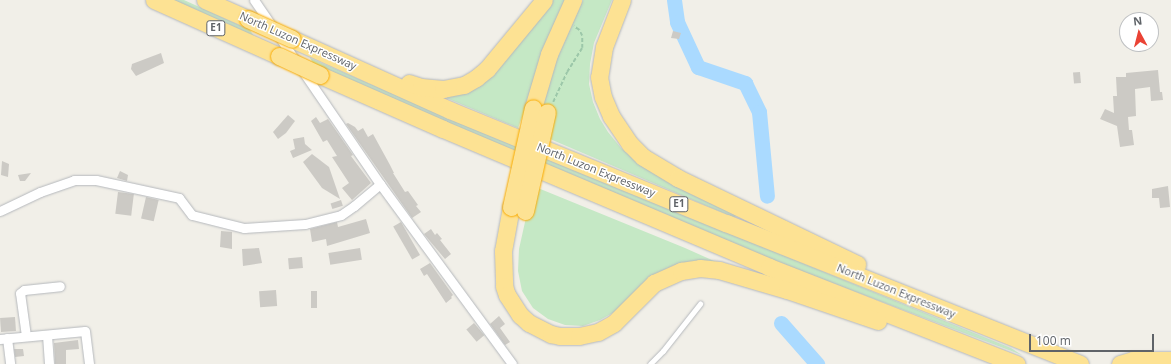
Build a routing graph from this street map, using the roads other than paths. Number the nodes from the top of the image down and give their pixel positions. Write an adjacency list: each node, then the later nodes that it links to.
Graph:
1 (154, 0): 24 (highway, North Luzon Expressway / E1, bridge)
2 (205, 0): 7 (highway, North Luzon Expressway / E1, bridge)
3 (254, 0): 8 (street)
4 (544, 0): 7 (highway)
5 (573, 0): 23 (highway, bridge)
6 (622, 0): 15 (highway)
7 (323, 52): 15 (highway, North Luzon Expressway / E1)
8 (380, 184): 9 (street); 21 (street)
9 (0, 211)
10 (60, 286): 13 (street)
11 (700, 304): 22 (lane)
12 (47, 335): 13 (street); 19 (street); 20 (street)
13 (26, 336): 14 (street)
14 (4, 338): 18 (street)
15 (1038, 347): 25 (highway, North Luzon Expressway / E1)
16 (1171, 360): 17 (highway)
17 (1127, 362)
18 (10, 364)
19 (49, 364)
20 (89, 364)
21 (512, 364)
22 (650, 364)
23 (1013, 364)
24 (1017, 364)
25 (1080, 364)

